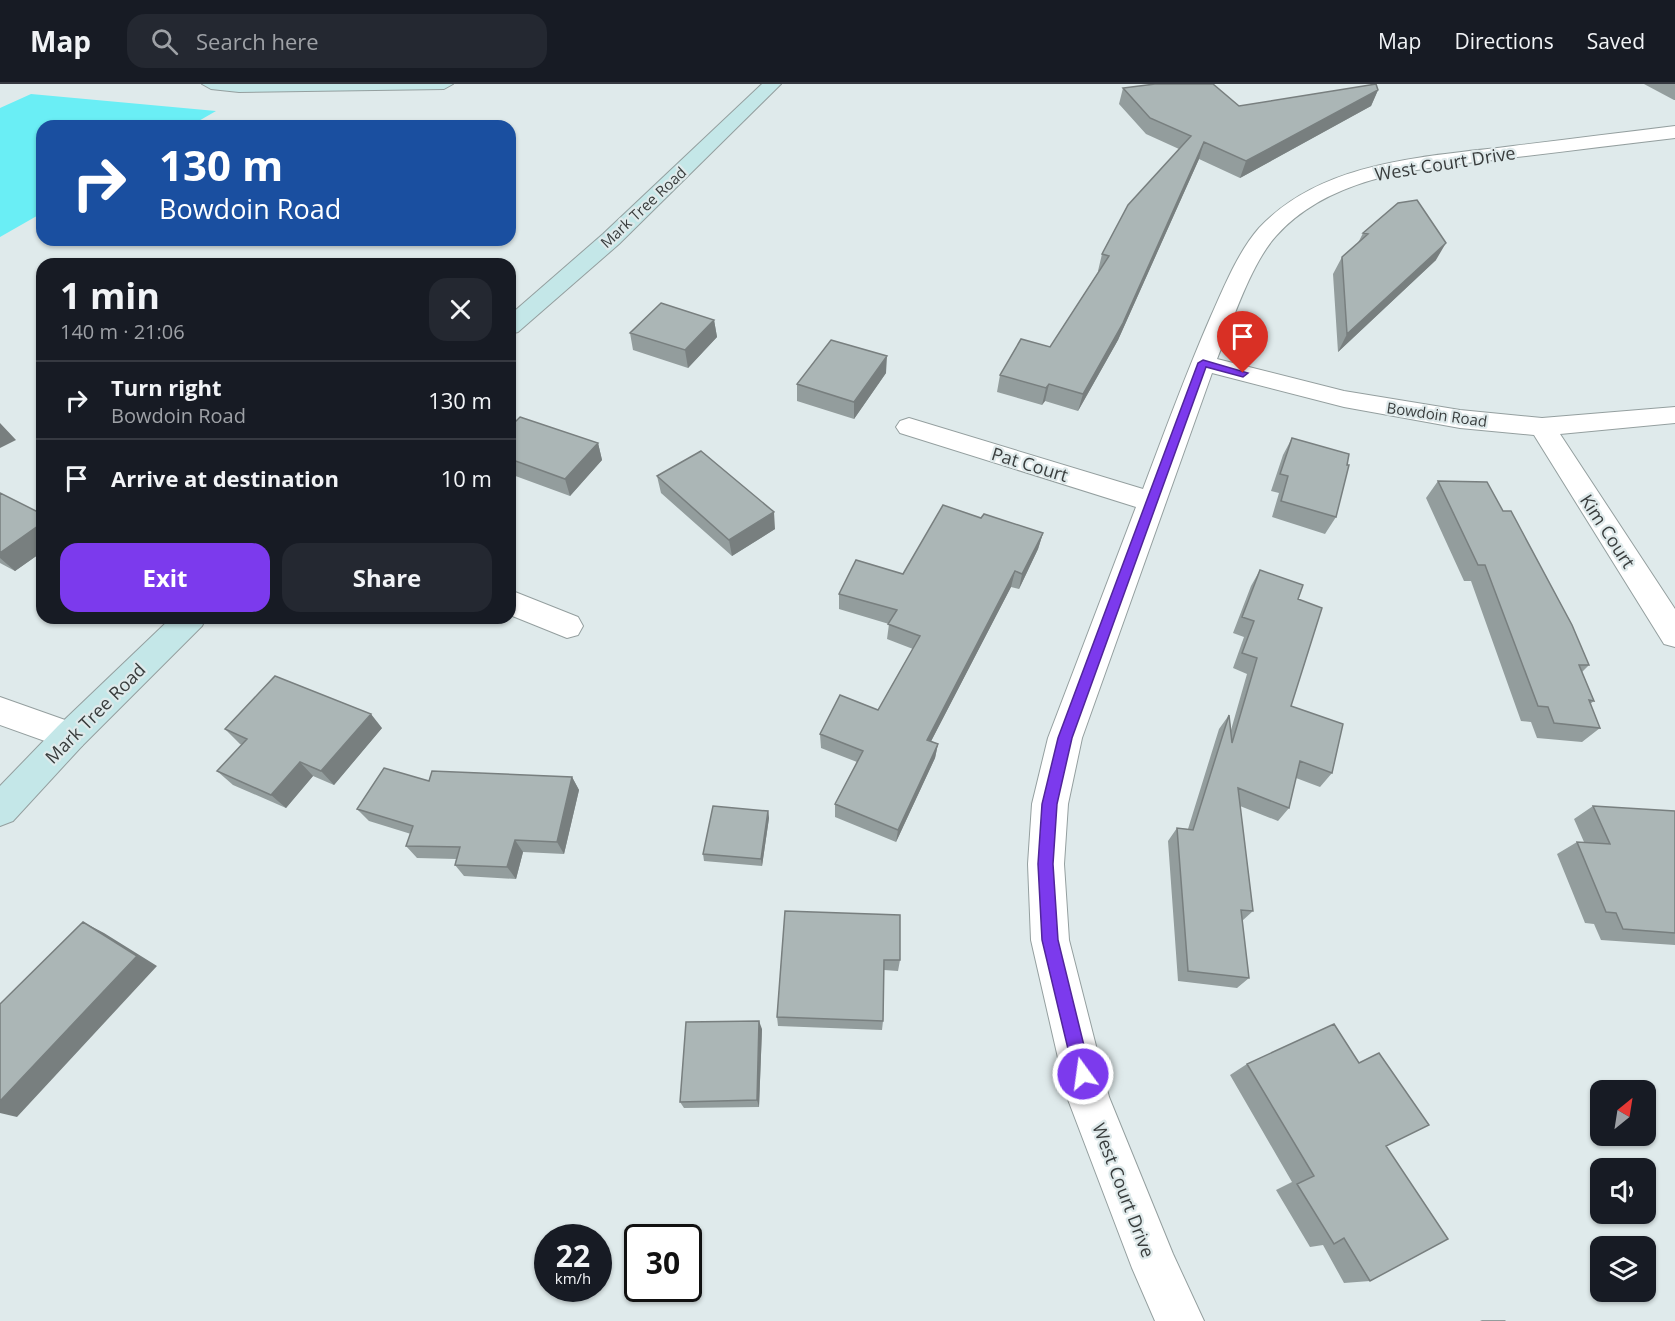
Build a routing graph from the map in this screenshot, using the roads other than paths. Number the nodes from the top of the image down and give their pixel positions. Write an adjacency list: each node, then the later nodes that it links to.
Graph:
1 (210, 84): 2 (street)
2 (444, 84)
3 (772, 84): 5 (street, Mark Tree Road)
4 (1675, 132): 6 (street, West Court Drive)
5 (516, 322)
6 (1203, 363): 9 (street, Bowdoin Road); 10 (street, West Court Drive)
7 (1675, 416): 9 (street, Bowdoin Road)
8 (909, 427): 10 (street, Pat Court)
9 (1542, 427): 14 (street, Kim Court)
10 (1150, 501): 18 (street, West Court Drive)
11 (516, 605): 13 (street)
12 (185, 624): 16 (street, Mark Tree Road)
13 (567, 626)
14 (1675, 635)
15 (0, 711): 16 (street)
16 (70, 736): 17 (street, Mark Tree Road)
17 (0, 810)
18 (1180, 1321)

